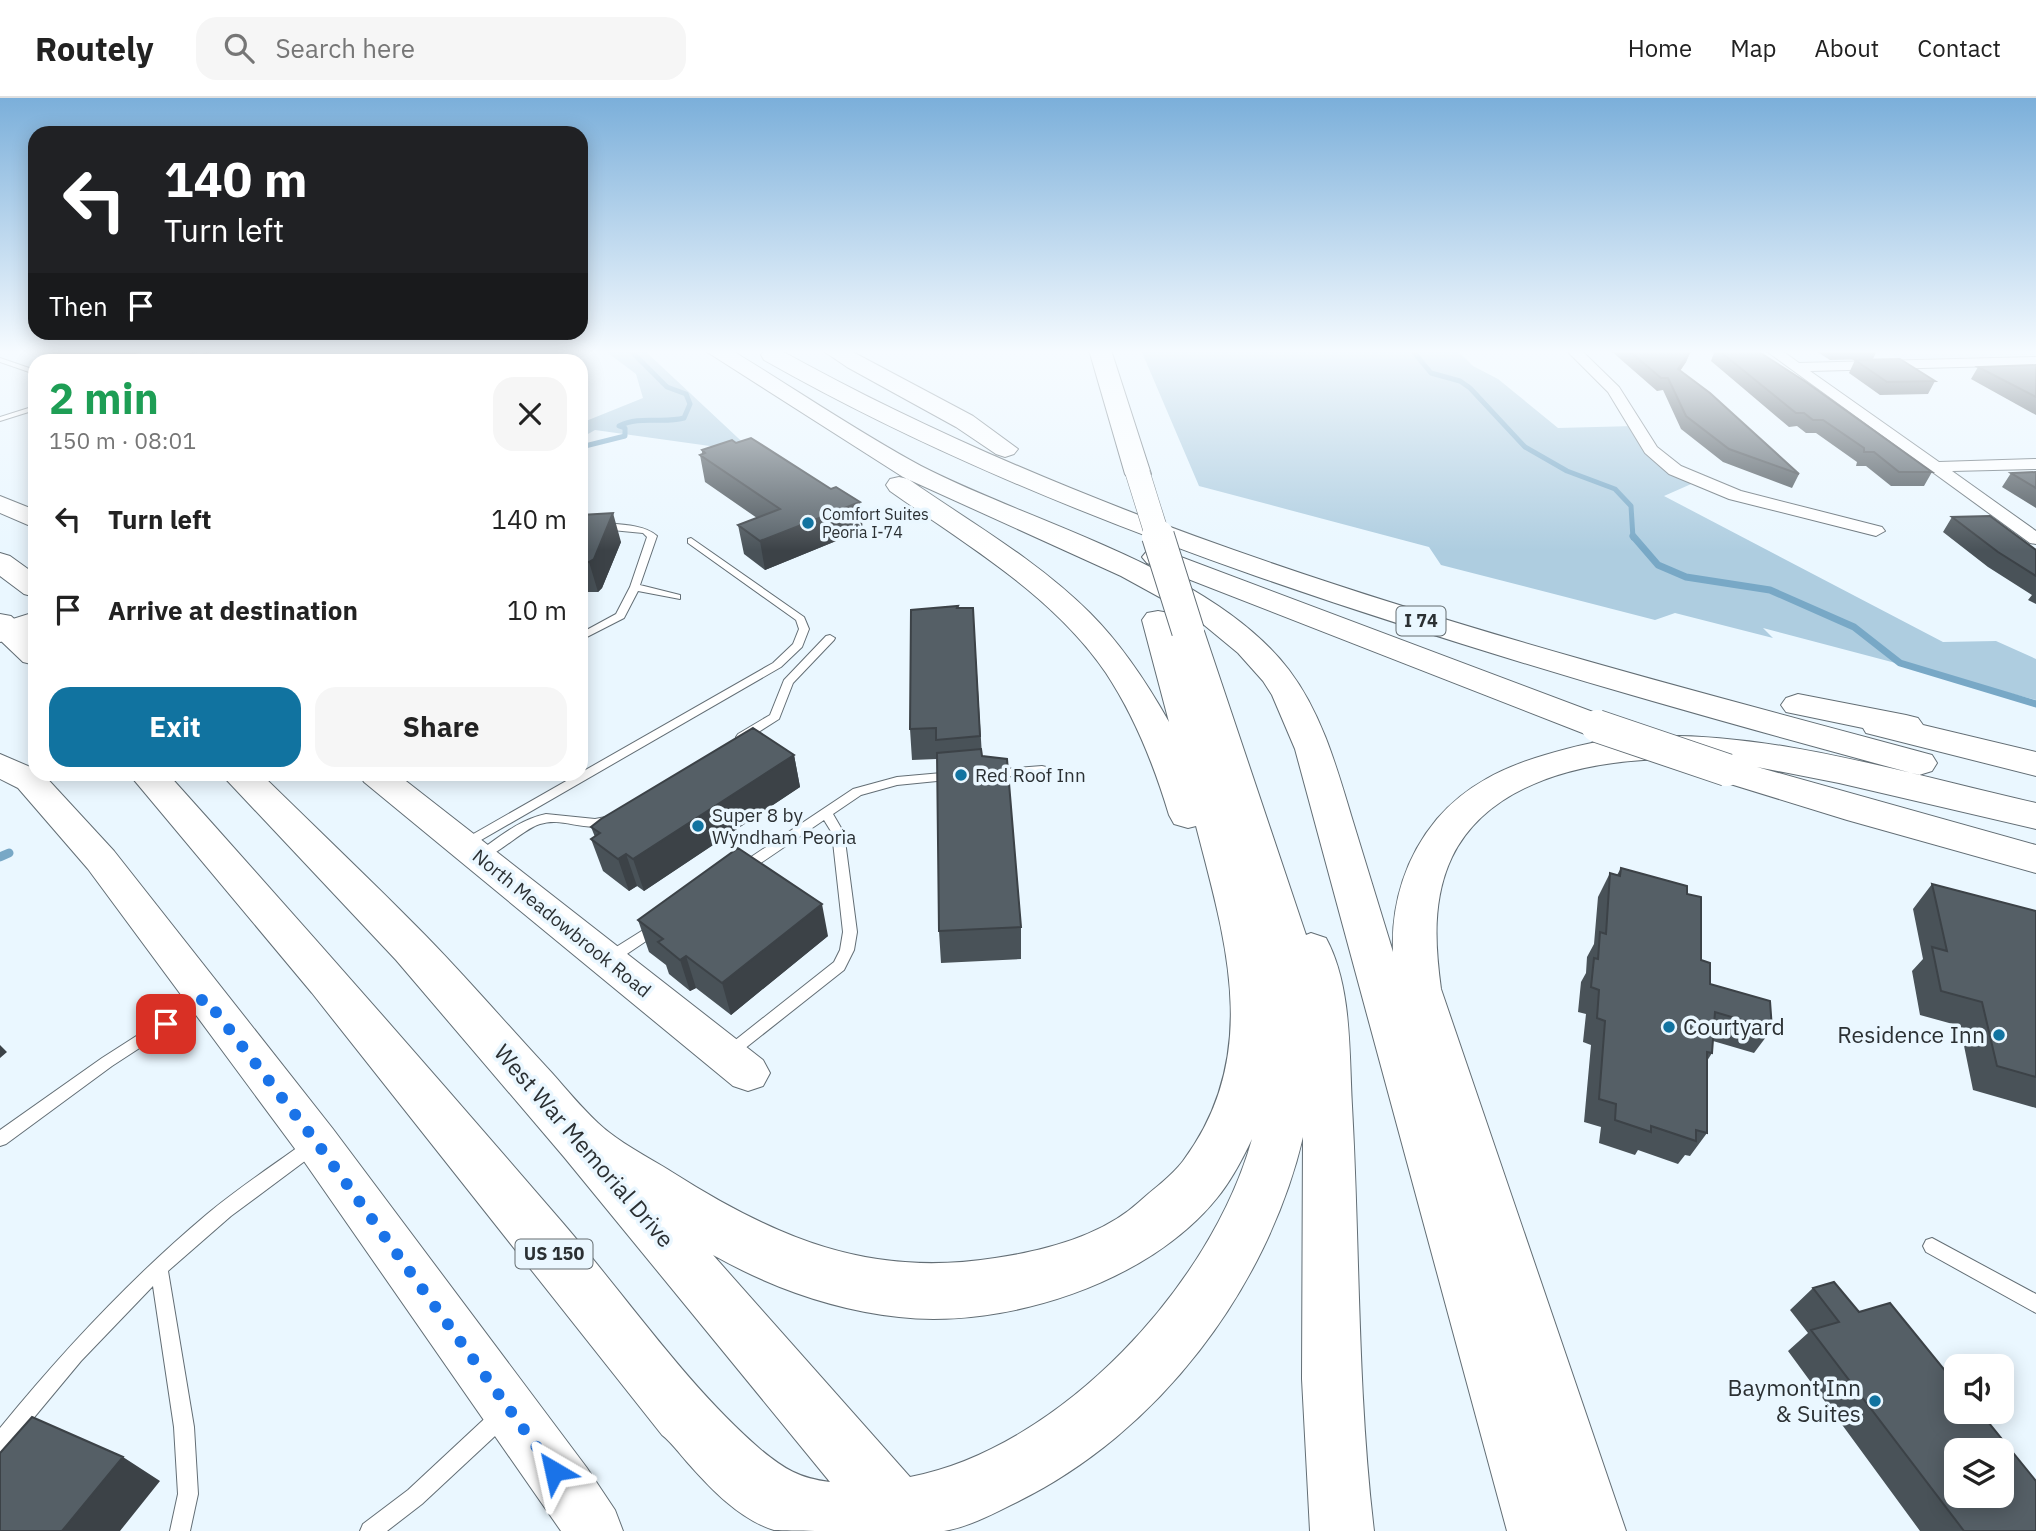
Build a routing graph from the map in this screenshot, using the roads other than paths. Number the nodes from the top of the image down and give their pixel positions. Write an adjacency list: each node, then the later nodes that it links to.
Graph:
1 (803, 417): 55 (highway)
2 (824, 417): 70 (highway)
3 (863, 417): 48 (highway, bridge)
4 (887, 417): 43 (highway, I 74)
5 (937, 417): 11 (highway, I 74)
6 (957, 417): 11 (highway)
7 (1106, 417): 14 (highway)
8 (1114, 417): 14 (highway)
9 (1631, 417): 18 (street)
10 (1866, 417): 13 (street)
11 (1005, 449): 30 (highway, I 74)
12 (2036, 464): 13 (street)
13 (1936, 467): 19 (street)
14 (1125, 470): 26 (highway, bridge)
15 (0, 503): 16 (street)
16 (28, 517)
17 (588, 526): 23 (lane)
18 (1877, 531)
19 (2036, 539)
20 (691, 541): 37 (lane)
21 (0, 562): 22 (highway)
22 (28, 583)
23 (635, 587): 24 (lane); 27 (lane)
24 (677, 597)
25 (11, 626): 29 (highway)
26 (1180, 632): 55 (highway); 64 (highway); 69 (highway)
27 (588, 633)
28 (830, 638): 31 (lane)
29 (28, 647)
30 (1798, 705): 32 (highway); 33 (highway, I 74)
31 (731, 744)
32 (2036, 753)
33 (2036, 764)
34 (0, 765): 36 (street)
35 (1042, 770): 45 (lane)
36 (28, 779)
37 (588, 780)
38 (31, 781): 52 (street)
39 (154, 781): 61 (highway, US 150)
40 (247, 781): 56 (highway, West War Memorial Drive)
41 (385, 781): 47 (street, North Meadowbrook Road)
42 (586, 781): 47 (lane)
43 (2036, 792)
44 (626, 811): 47 (lane)
45 (826, 813): 49 (lane); 53 (lane)
46 (2036, 816): 71 (highway)
47 (472, 851): 51 (street, North Meadowbrook Road)
48 (2036, 859)
49 (734, 875)
50 (665, 921): 51 (lane)
51 (607, 960): 53 (street, North Meadowbrook Road)
52 (205, 998): 54 (lane); 57 (street)
53 (737, 1064)
54 (0, 1139)
55 (1225, 1139): 56 (highway)
56 (582, 1141): 64 (highway, West War Memorial Drive)
57 (317, 1143): 59 (lane); 62 (street)
58 (1932, 1246): 60 (lane)
59 (159, 1269): 63 (lane); 65 (lane)
60 (2036, 1304)
61 (668, 1396): 64 (highway); 68 (highway, US 150)
62 (510, 1409): 66 (lane); 67 (street)
63 (0, 1443)
64 (907, 1521)
65 (180, 1531)
66 (370, 1531)
67 (594, 1531)
68 (776, 1531)
69 (1342, 1531)
70 (1539, 1531)
71 (1594, 1531)

